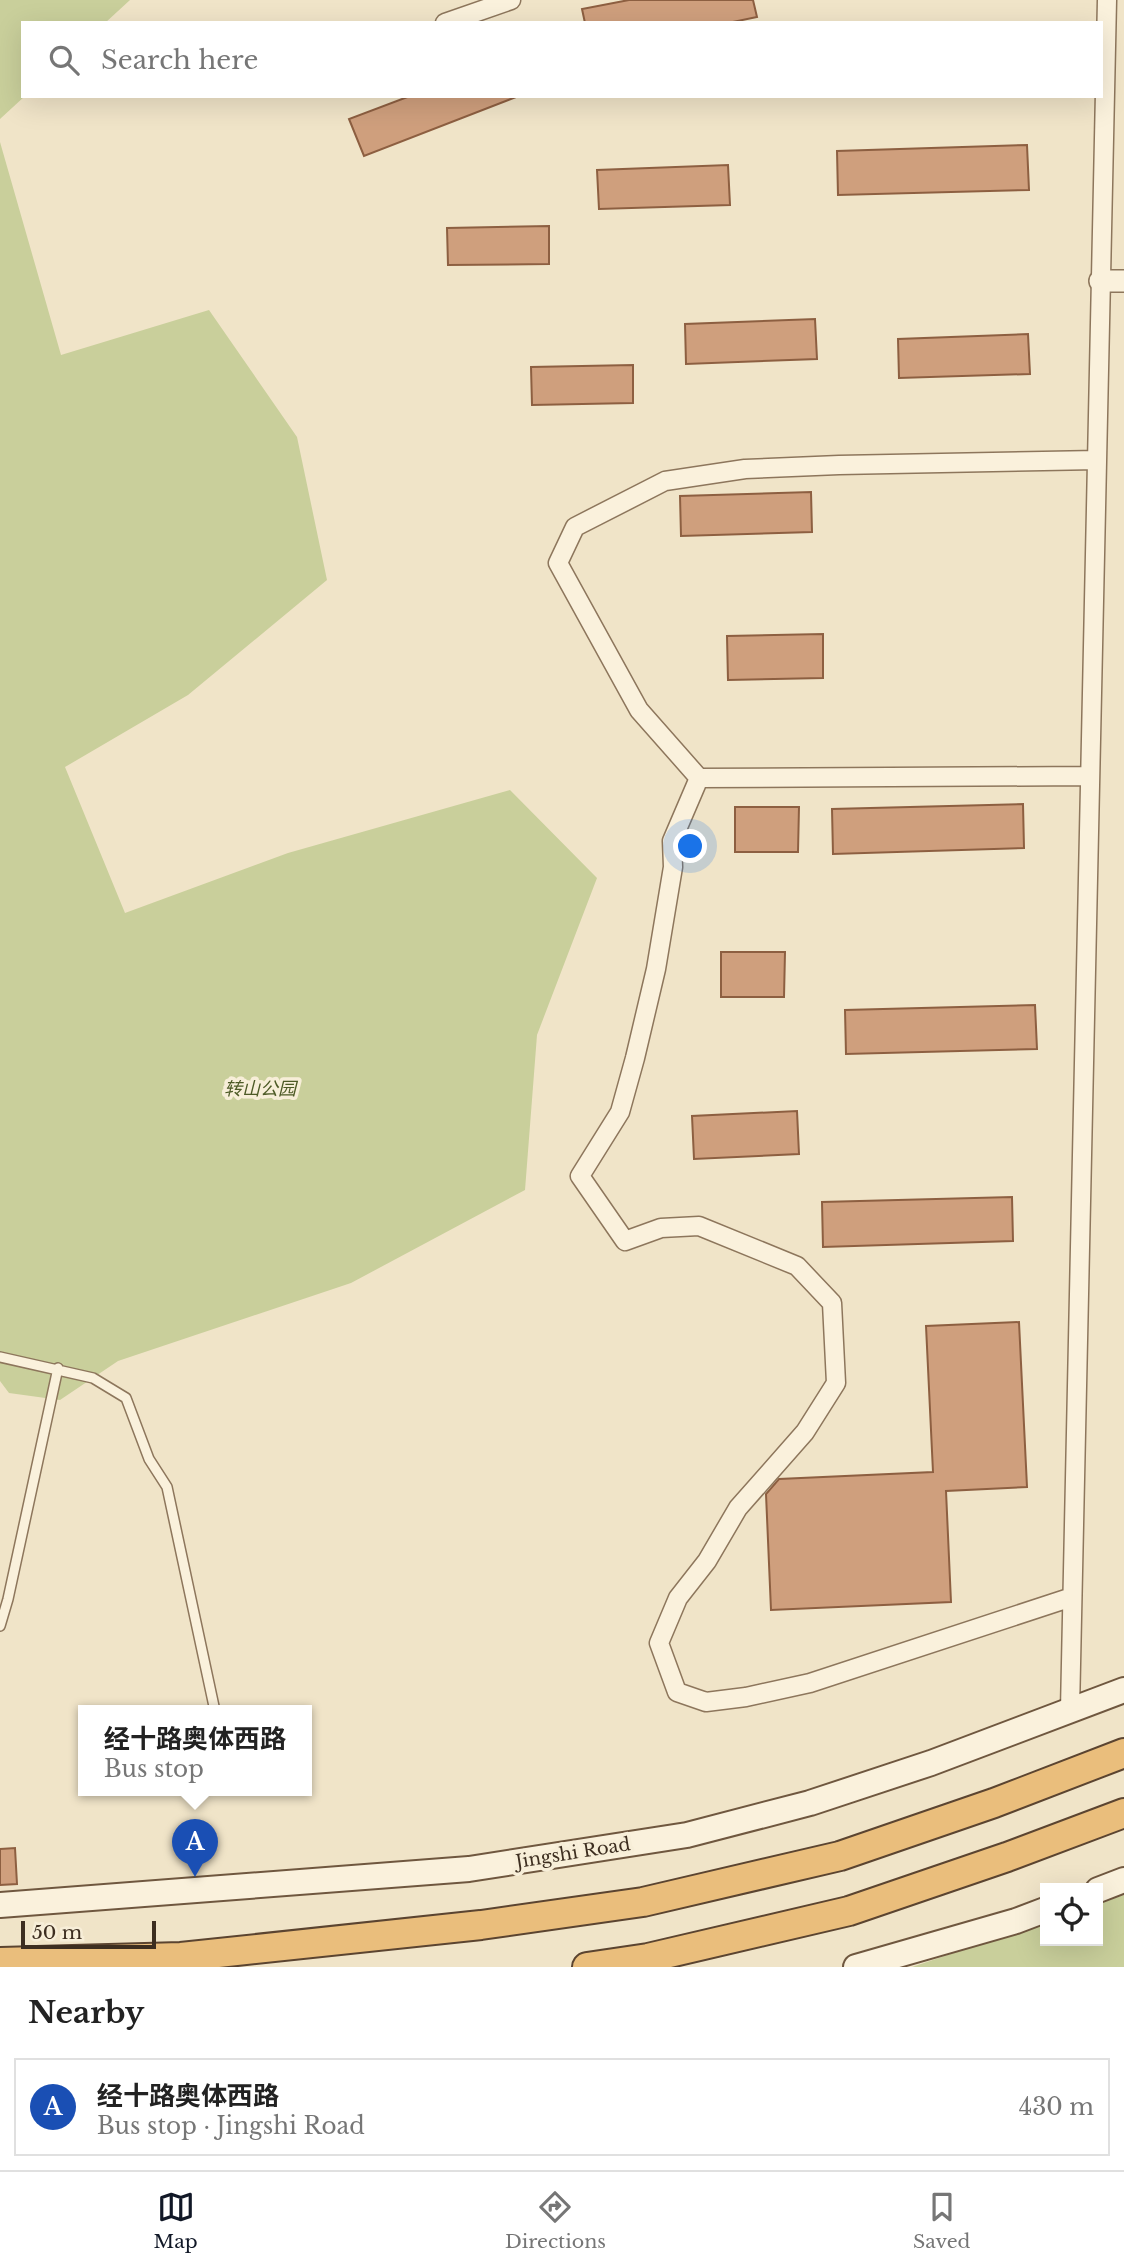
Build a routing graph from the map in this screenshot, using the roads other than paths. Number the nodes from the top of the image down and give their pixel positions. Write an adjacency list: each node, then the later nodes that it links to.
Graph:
1 (510, 0): 3 (street)
2 (1107, 0): 4 (street)
3 (451, 21)
4 (1101, 281): 5 (street); 6 (street)
5 (1124, 281)
6 (1097, 460): 7 (street); 8 (street)
7 (1090, 776): 8 (street); 11 (street)
8 (699, 778): 11 (street)
9 (0, 1357): 10 (lane)
10 (58, 1368): 12 (lane); 14 (lane)
11 (1072, 1597): 15 (street)
12 (0, 1626)
13 (1124, 1690): 15 (main road, Jingshi Road)
14 (214, 1705)
15 (1070, 1710): 20 (main road, Jingshi Road)
16 (1124, 1754): 22 (highway)
17 (1124, 1813): 23 (highway)
18 (1124, 1880): 19 (main road)
19 (1103, 1888)
20 (0, 1905)
21 (1040, 1912): 24 (main road)
22 (0, 1962)
23 (587, 1967)
24 (856, 1967)

